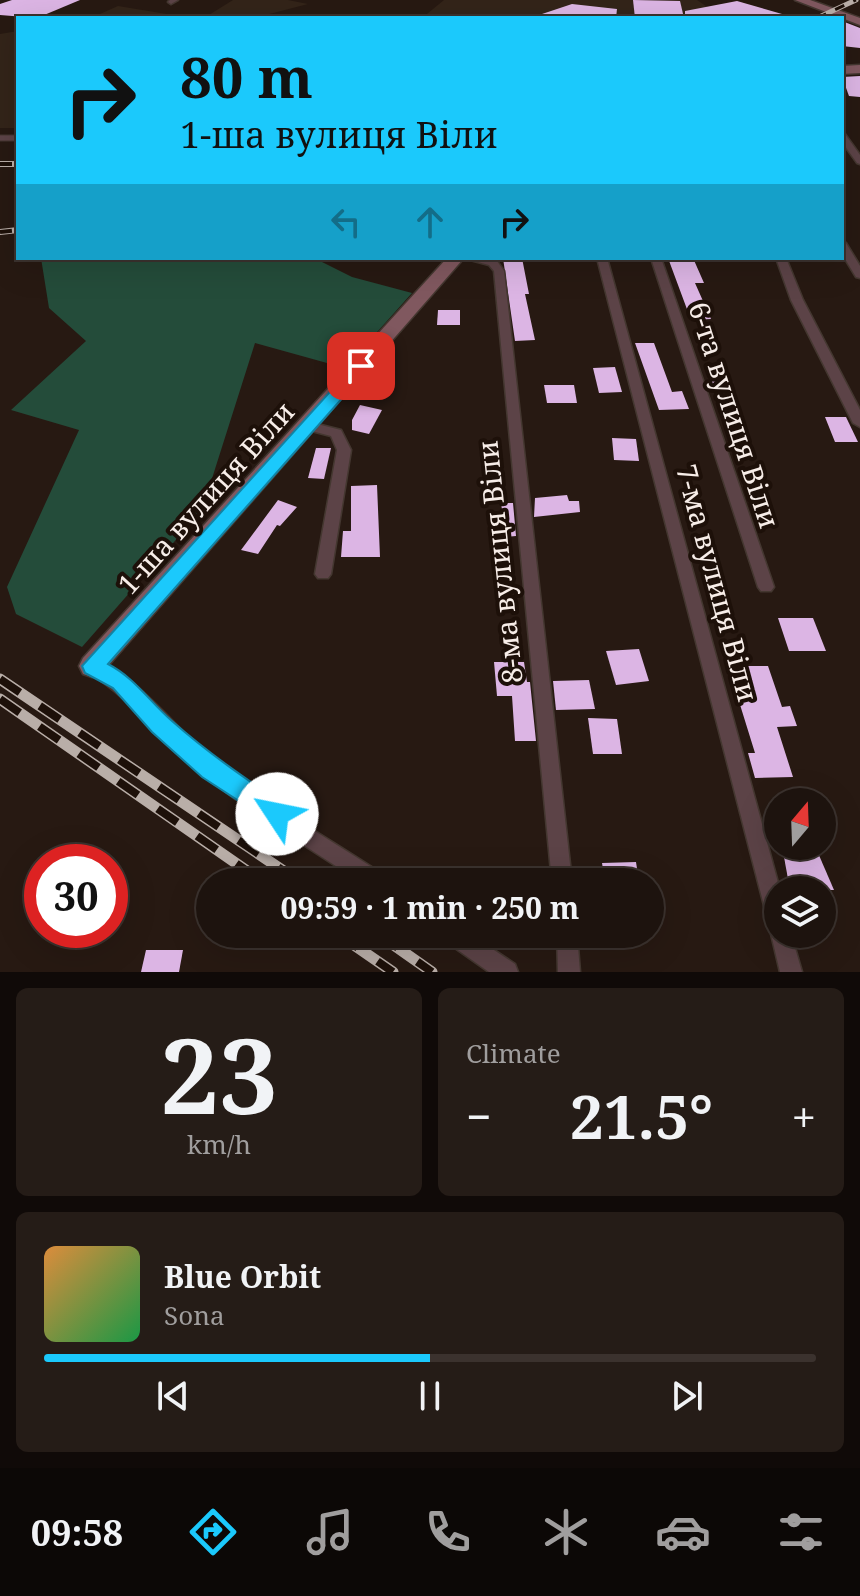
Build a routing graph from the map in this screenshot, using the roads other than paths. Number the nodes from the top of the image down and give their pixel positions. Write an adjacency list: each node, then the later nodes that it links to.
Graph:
1 (800, 0): 2 (main road)
2 (844, 16)
3 (844, 139): 4 (street)
4 (859, 158)
5 (844, 248): 11 (street)
6 (454, 260): 13 (main road, 1-ша вулиця Віли)
7 (478, 260): 18 (street, 8-ма вулиця Віли)
8 (603, 260): 19 (street, 7-ма вулиця Віли)
9 (657, 260): 15 (street, 6-та вулиця Віли)
10 (782, 260): 12 (street)
11 (860, 275)
12 (860, 423)
13 (309, 426): 14 (street); 16 (main road, 1-ша вулиця Віли)
14 (323, 574)
15 (766, 587)
16 (92, 666): 17 (street)
17 (356, 868)
18 (561, 868)
19 (766, 876)
20 (472, 948): 23 (street)
21 (568, 948): 24 (street)
22 (785, 948): 25 (street)
23 (507, 972)
24 (569, 972)
25 (791, 972)

